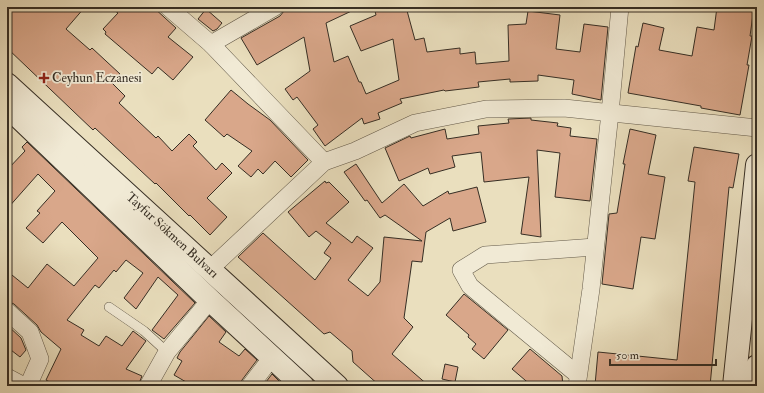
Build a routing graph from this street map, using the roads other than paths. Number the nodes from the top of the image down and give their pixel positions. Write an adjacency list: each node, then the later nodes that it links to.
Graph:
1 (168, 7): 4 (street)
2 (275, 7): 4 (street)
3 (620, 7): 7 (street)
4 (211, 44): 9 (street)
5 (7, 84): 12 (main road, Tayfur Sökmen Bulvarı)
6 (7, 106): 13 (main road, Tayfur Sökmen Bulvarı)
7 (610, 113): 8 (street); 9 (street); 11 (street)
8 (757, 128)
9 (324, 162): 12 (street)
10 (757, 165): 27 (main road)
11 (595, 247): 20 (street); 20 (street)
12 (210, 269): 26 (main road, Tayfur Sökmen Bulvarı)
13 (210, 300): 16 (street); 17 (main road, Tayfur Sökmen Bulvarı)
14 (109, 307): 16 (lane)
15 (7, 311): 22 (street)
16 (167, 352): 23 (street)
17 (272, 357): 24 (street); 25 (main road, Tayfur Sökmen Bulvarı)
18 (757, 366): 28 (main road)
19 (7, 376): 21 (street)
20 (577, 380)
21 (24, 386)
22 (28, 386)
23 (148, 386)
24 (250, 386)
25 (303, 386)
26 (337, 386)
27 (734, 386)
28 (754, 386)

